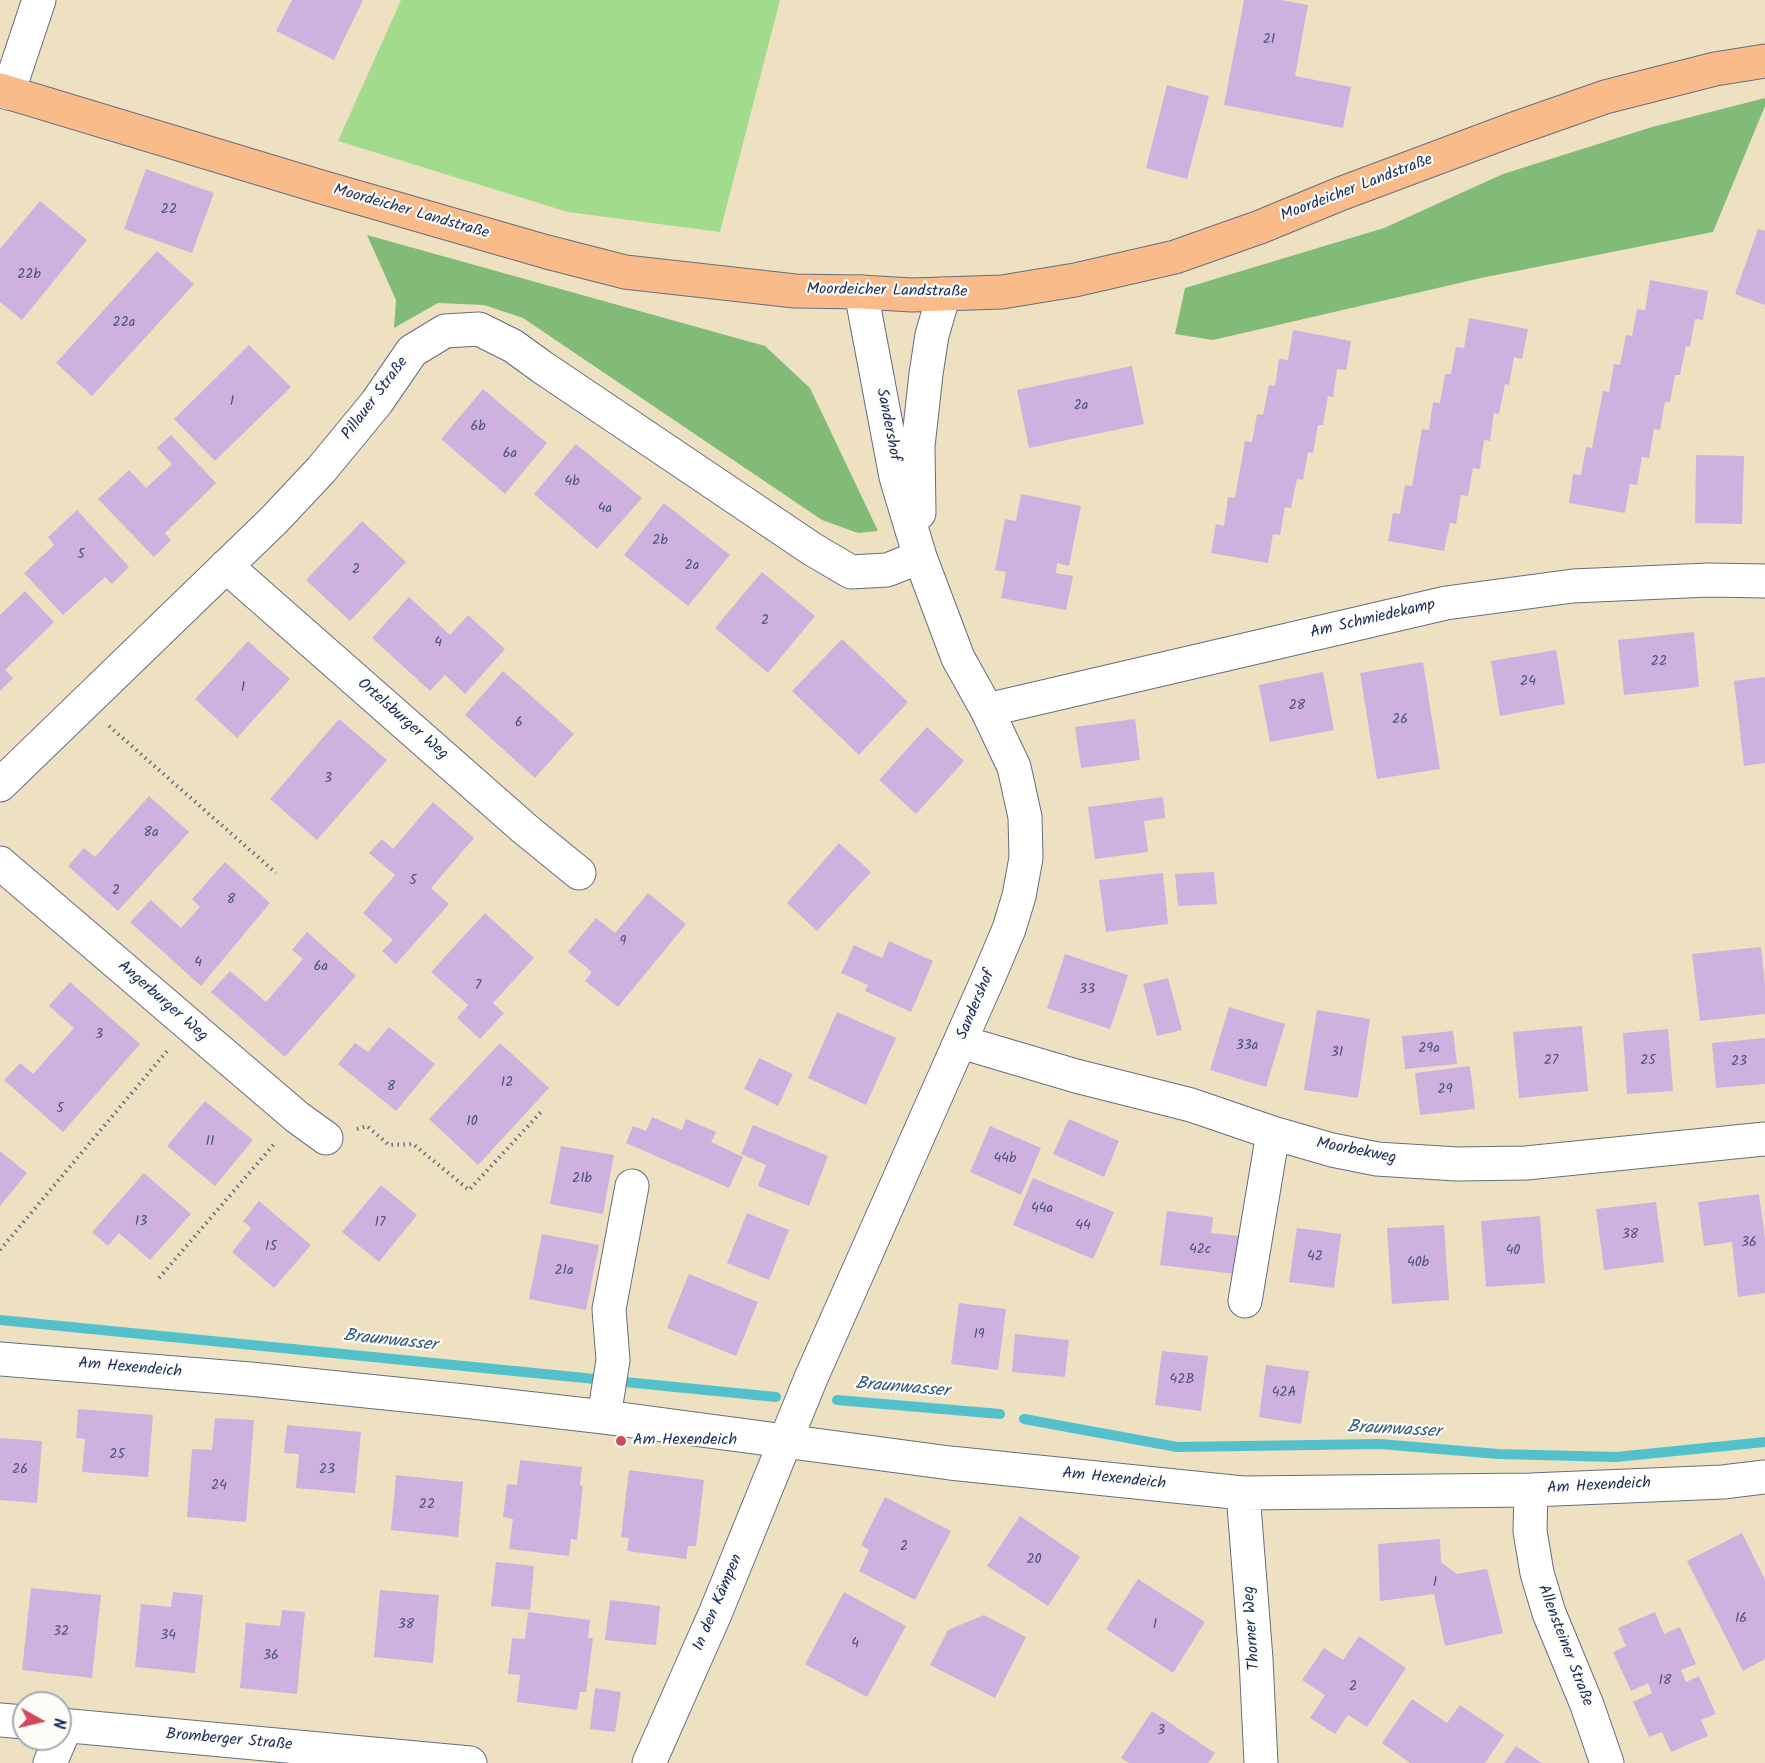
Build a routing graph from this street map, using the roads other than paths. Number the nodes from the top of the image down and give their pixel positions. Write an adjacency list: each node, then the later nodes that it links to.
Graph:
1 (39, 0): 3 (street)
2 (1765, 61): 5 (main road, Moordeicher Landstraße)
3 (4, 92): 4 (main road, Moordeicher Landstraße)
4 (861, 291): 5 (main road, Moordeicher Landstraße); 6 (street, Sandershof)
5 (944, 294): 6 (street, Sandershof)
6 (920, 557): 7 (street, Pillauer Straße); 9 (street, Sandershof)
7 (226, 566): 10 (street, Pillauer Straße); 12 (street, Ortelsburger Weg)
8 (1765, 581): 9 (street, Am Schmiedekamp)
9 (987, 710): 13 (street, Sandershof)
10 (0, 785)
11 (0, 863): 15 (street, Angerburger Weg)
12 (579, 873)
13 (961, 1042): 14 (street, Moorbekweg); 21 (street, Sandershof)
14 (1273, 1133): 16 (street, Moorbekweg); 18 (street)
15 (326, 1138)
16 (1765, 1139)
17 (632, 1186): 20 (street)
18 (1245, 1301)
19 (0, 1359): 20 (street, Am Hexendeich)
20 (606, 1405): 21 (street, Am Hexendeich)
21 (785, 1442): 24 (street, Am Hexendeich); 28 (street, In den Kämpen)
22 (1765, 1477): 23 (street, Am Hexendeich)
23 (1531, 1490): 24 (street, Am Hexendeich); 30 (street, Allensteiner Straße)
24 (1243, 1493): 29 (street, Thorner Weg)
25 (72, 1727): 26 (street, Bromberger Straße)
26 (435, 1762): 27 (street, Bromberger Straße)
27 (470, 1763)
28 (649, 1763)
29 (1261, 1763)
30 (1606, 1763)

